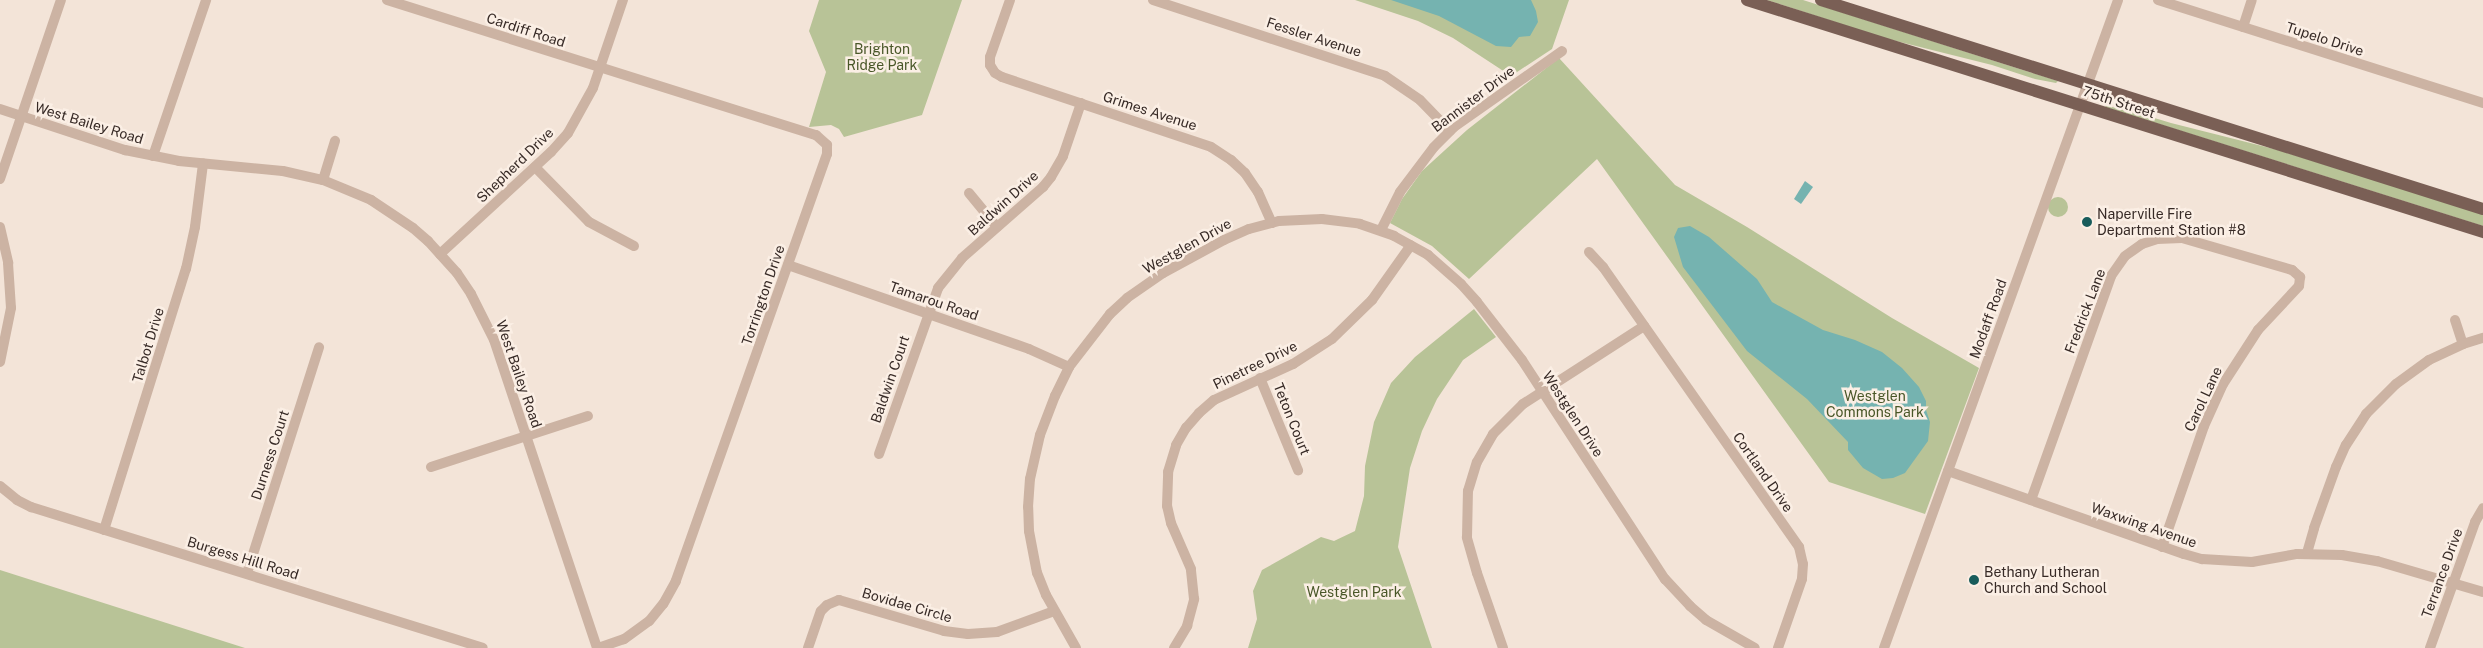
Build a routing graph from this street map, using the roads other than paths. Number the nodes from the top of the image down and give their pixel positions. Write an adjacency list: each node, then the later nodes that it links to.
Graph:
1 (60, 0): 20 (street)
2 (206, 0): 23 (street)
3 (387, 0): 14 (street, Cardiff Road)
4 (623, 0): 14 (street, Shepherd Drive)
5 (1010, 0): 16 (street, Grimes Avenue)
6 (1153, 0): 21 (street, Fessler Avenue)
7 (1747, 0): 18 (main road, 75th Street)
8 (1821, 0): 15 (main road, 75th Street)
9 (2118, 0): 15 (street, Modaff Road)
10 (2158, 0): 12 (street, Tupelo Drive)
11 (2252, 0): 12 (street)
12 (2243, 27): 17 (street, Tupelo Drive)
13 (1562, 51): 21 (street, Bannister Drive)
14 (600, 68): 25 (street, Shepherd Drive); 39 (street, Torrington Drive)
15 (2087, 85): 18 (street, Modaff Road); 29 (main road, 75th Street)
16 (1082, 103): 30 (street, Grimes Avenue); 32 (street, Baldwin Drive)
17 (2483, 103)
18 (2080, 106): 34 (main road, 75th Street); 57 (street, Modaff Road)
19 (0, 109): 20 (street, West Bailey Road)
20 (21, 116): 23 (street, West Bailey Road); 26 (street)
21 (1450, 131): 33 (street, Bannister Drive)
22 (335, 141): 27 (street)
23 (153, 156): 24 (street, West Bailey Road)
24 (202, 164): 27 (street, West Bailey Road); 61 (street, Talbot Drive)
25 (535, 167): 36 (street); 38 (street, Shepherd Drive)
26 (0, 179)
27 (323, 180): 38 (street, West Bailey Road)
28 (970, 193): 32 (street)
29 (2483, 208)
30 (1272, 223): 33 (street, Westglen Drive); 49 (street, Westglen Drive)
31 (0, 227): 45 (street)
32 (998, 227): 41 (street, Baldwin Drive)
33 (1381, 230): 35 (street, Westglen Drive)
34 (2483, 232)
35 (1411, 245): 50 (street, Pinetree Drive); 51 (street, Westglen Drive)
36 (634, 246)
37 (1590, 252): 43 (street, Cortland Drive)
38 (440, 254): 53 (street, West Bailey Road)
39 (788, 265): 41 (street, Tamarou Road); 69 (street, Torrington Drive)
40 (2300, 280): 59 (street, Fredrick Lane); 62 (street, Carol Lane)
41 (928, 314): 49 (street, Tamarou Road); 54 (street, Baldwin Court)
42 (2455, 320): 46 (street)
43 (1644, 326): 51 (street); 75 (street, Cortland Drive)
44 (2483, 338): 46 (street)
45 (3, 341): 48 (street)
46 (2463, 344): 63 (street)
47 (319, 347): 64 (street, Durness Court)
48 (0, 362)
49 (1069, 367): 67 (street, Westglen Drive)
50 (1260, 378): 56 (street, Teton Court); 72 (street, Pinetree Drive)
51 (1542, 391): 73 (street); 74 (street, Westglen Drive)
52 (588, 416): 53 (street)
53 (526, 436): 55 (street); 69 (street, West Bailey Road)
54 (879, 454)
55 (431, 467)
56 (1298, 470)
57 (1948, 471): 59 (street, Waxwing Avenue); 76 (street, Modaff Road)
58 (0, 486): 61 (street, Burgess Hill Road)
59 (2031, 500): 62 (street, Waxwing Avenue)
60 (2483, 508): 65 (street, Terrance Drive)
61 (104, 530): 64 (street, Burgess Hill Road)
62 (2162, 546): 63 (street, Waxwing Avenue)
63 (2307, 553): 65 (street, Waxwing Avenue)
64 (247, 573): 68 (street, Burgess Hill Road)
65 (2453, 584): 66 (street, Waxwing Avenue); 77 (street, Terrance Drive)
66 (2483, 592)
67 (1054, 610): 70 (street, Bovidae Circle); 71 (street, Westglen Drive)
68 (483, 648)
69 (597, 648)
70 (808, 648)
71 (1076, 648)
72 (1174, 648)
73 (1503, 648)
74 (1754, 648)
75 (1778, 648)
76 (1884, 648)
77 (2430, 648)

